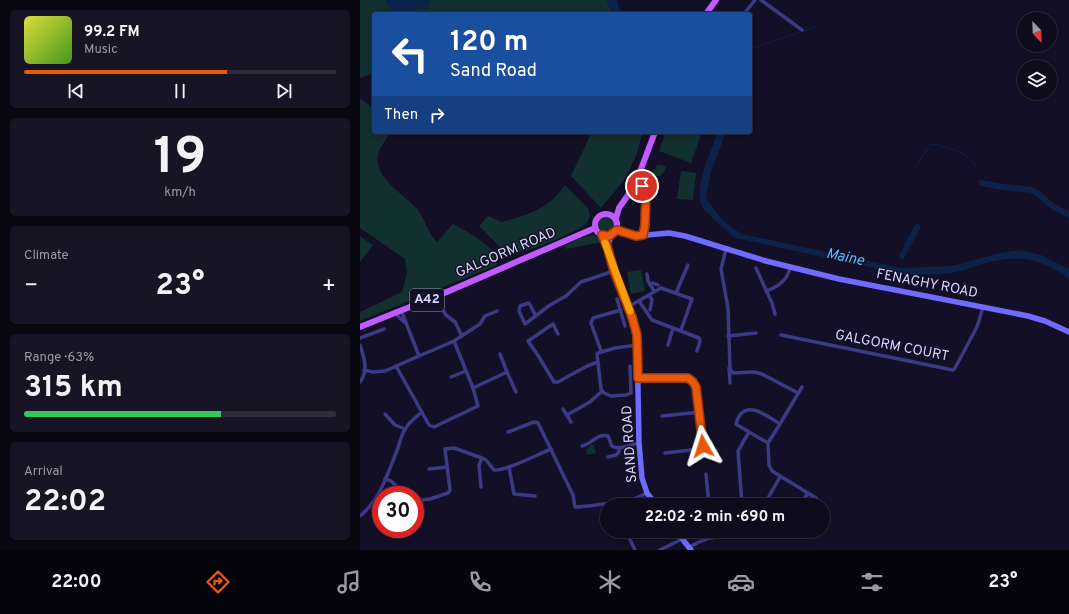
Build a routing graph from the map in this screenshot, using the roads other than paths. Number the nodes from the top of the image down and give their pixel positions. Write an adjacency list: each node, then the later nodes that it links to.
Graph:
1 (716, 0): 4 (main road)
2 (755, 0): 5 (street)
3 (761, 0): 6 (street)
4 (707, 12)
5 (746, 12)
6 (802, 30)
7 (654, 134): 8 (main road)
8 (635, 185): 9 (main road); 15 (street)
9 (619, 208): 10 (main road); 11 (main road)
10 (606, 213): 11 (main road); 12 (main road)
11 (616, 218): 13 (main road)
12 (595, 228): 14 (main road); 36 (main road, GALGORM ROAD / A42)
13 (614, 232): 14 (main road); 15 (street, FENAGHY ROAD); 16 (street)
14 (602, 235): 16 (street, SAND ROAD)
15 (643, 235): 17 (street, FENAGHY ROAD)
16 (607, 246): 21 (street, SAND ROAD)
17 (726, 249): 19 (street, FENAGHY ROAD); 52 (street)
18 (688, 264): 27 (street)
19 (790, 267): 26 (street); 33 (street, FENAGHY ROAD)
20 (756, 268): 26 (street)
21 (614, 271): 32 (street, SAND ROAD); 40 (street)
22 (647, 274): 23 (street)
23 (650, 284): 24 (street); 25 (street)
24 (658, 285)
25 (654, 291): 27 (street); 28 (street)
26 (766, 291): 39 (street)
27 (676, 293): 46 (street)
28 (649, 295): 30 (street); 35 (street)
29 (617, 299): 34 (street)
30 (639, 301): 32 (street); 44 (street)
31 (441, 307): 51 (street)
32 (628, 307): 56 (street, SAND ROAD)
33 (983, 307): 47 (street, FENAGHY ROAD); 50 (street, GALGORM COURT)
34 (620, 310): 42 (street); 59 (street)
35 (650, 310)
36 (404, 311): 38 (main road, GALGORM ROAD / A42); 41 (street)
37 (497, 311): 51 (street)
38 (394, 313): 41 (street); 43 (main road, GALGORM ROAD / A42)
39 (775, 314)
40 (536, 316): 40 (street)
41 (405, 323): 61 (street)
42 (625, 326)
43 (360, 327)
44 (673, 328): 46 (street); 57 (street)
45 (384, 329): 53 (street)
46 (681, 330): 58 (street)
47 (1069, 332)
48 (558, 334): 62 (street)
49 (756, 334): 52 (street)
50 (781, 335)
51 (462, 336): 54 (street)
52 (728, 336): 63 (street)
53 (360, 338)
54 (454, 341): 61 (street); 67 (street)
55 (360, 345): 66 (street)
56 (638, 345): 59 (street); 70 (street, SAND ROAD)
57 (668, 345)
58 (697, 350)
59 (601, 351): 62 (street)
60 (500, 354): 68 (street)
61 (419, 356): 64 (street)
62 (598, 362): 75 (street)
63 (729, 364): 72 (street); 77 (street)
64 (396, 366): 66 (street); 79 (street)
65 (630, 366): 75 (street)
66 (364, 370): 71 (street)
67 (466, 371): 69 (street); 74 (street)
68 (507, 372): 74 (street); 76 (street)
69 (451, 378)
70 (638, 378): 80 (street); 89 (street, SAND ROAD)
71 (360, 382)
72 (730, 383)
73 (802, 387): 77 (street)
74 (473, 388): 79 (street)
75 (602, 391): 82 (street)
76 (516, 392)
77 (798, 393): 85 (street)
78 (563, 409): 82 (street)
79 (422, 412): 86 (street)
80 (700, 412): 83 (street); 94 (street)
81 (385, 414): 86 (street)
82 (567, 416): 84 (street)
83 (662, 416)
84 (571, 422)
85 (780, 424): 88 (street); 90 (street)
86 (405, 429): 102 (street)
87 (508, 432): 92 (street)
88 (749, 432): 90 (street); 110 (street)
89 (639, 442): 93 (street); 105 (street, SAND ROAD)
90 (768, 443): 101 (street)
91 (582, 446): 93 (street)
92 (551, 448): 98 (street); 105 (street)
93 (619, 448): 95 (street)
94 (665, 453)
95 (608, 457)
96 (482, 458): 97 (street); 98 (street); 104 (street)
97 (447, 467): 99 (street); 114 (street)
98 (509, 467): 107 (street)
99 (429, 469)
100 (706, 474): 109 (street)
101 (780, 477): 106 (street); 111 (street)
102 (385, 479): 103 (street); 115 (street)
103 (396, 486)
104 (481, 487)
105 (647, 493): 108 (street, SAND ROAD)
106 (808, 493): 112 (street); 113 (street)
107 (535, 496)
108 (651, 498)
109 (708, 498)
110 (741, 498)
111 (768, 498)
112 (805, 498)
113 (816, 498)
114 (424, 500)
115 (360, 516)
116 (629, 538): 120 (street)
117 (712, 538): 119 (street)
118 (682, 539): 119 (street); 121 (street)
119 (690, 549)
120 (635, 550)
121 (660, 550)

